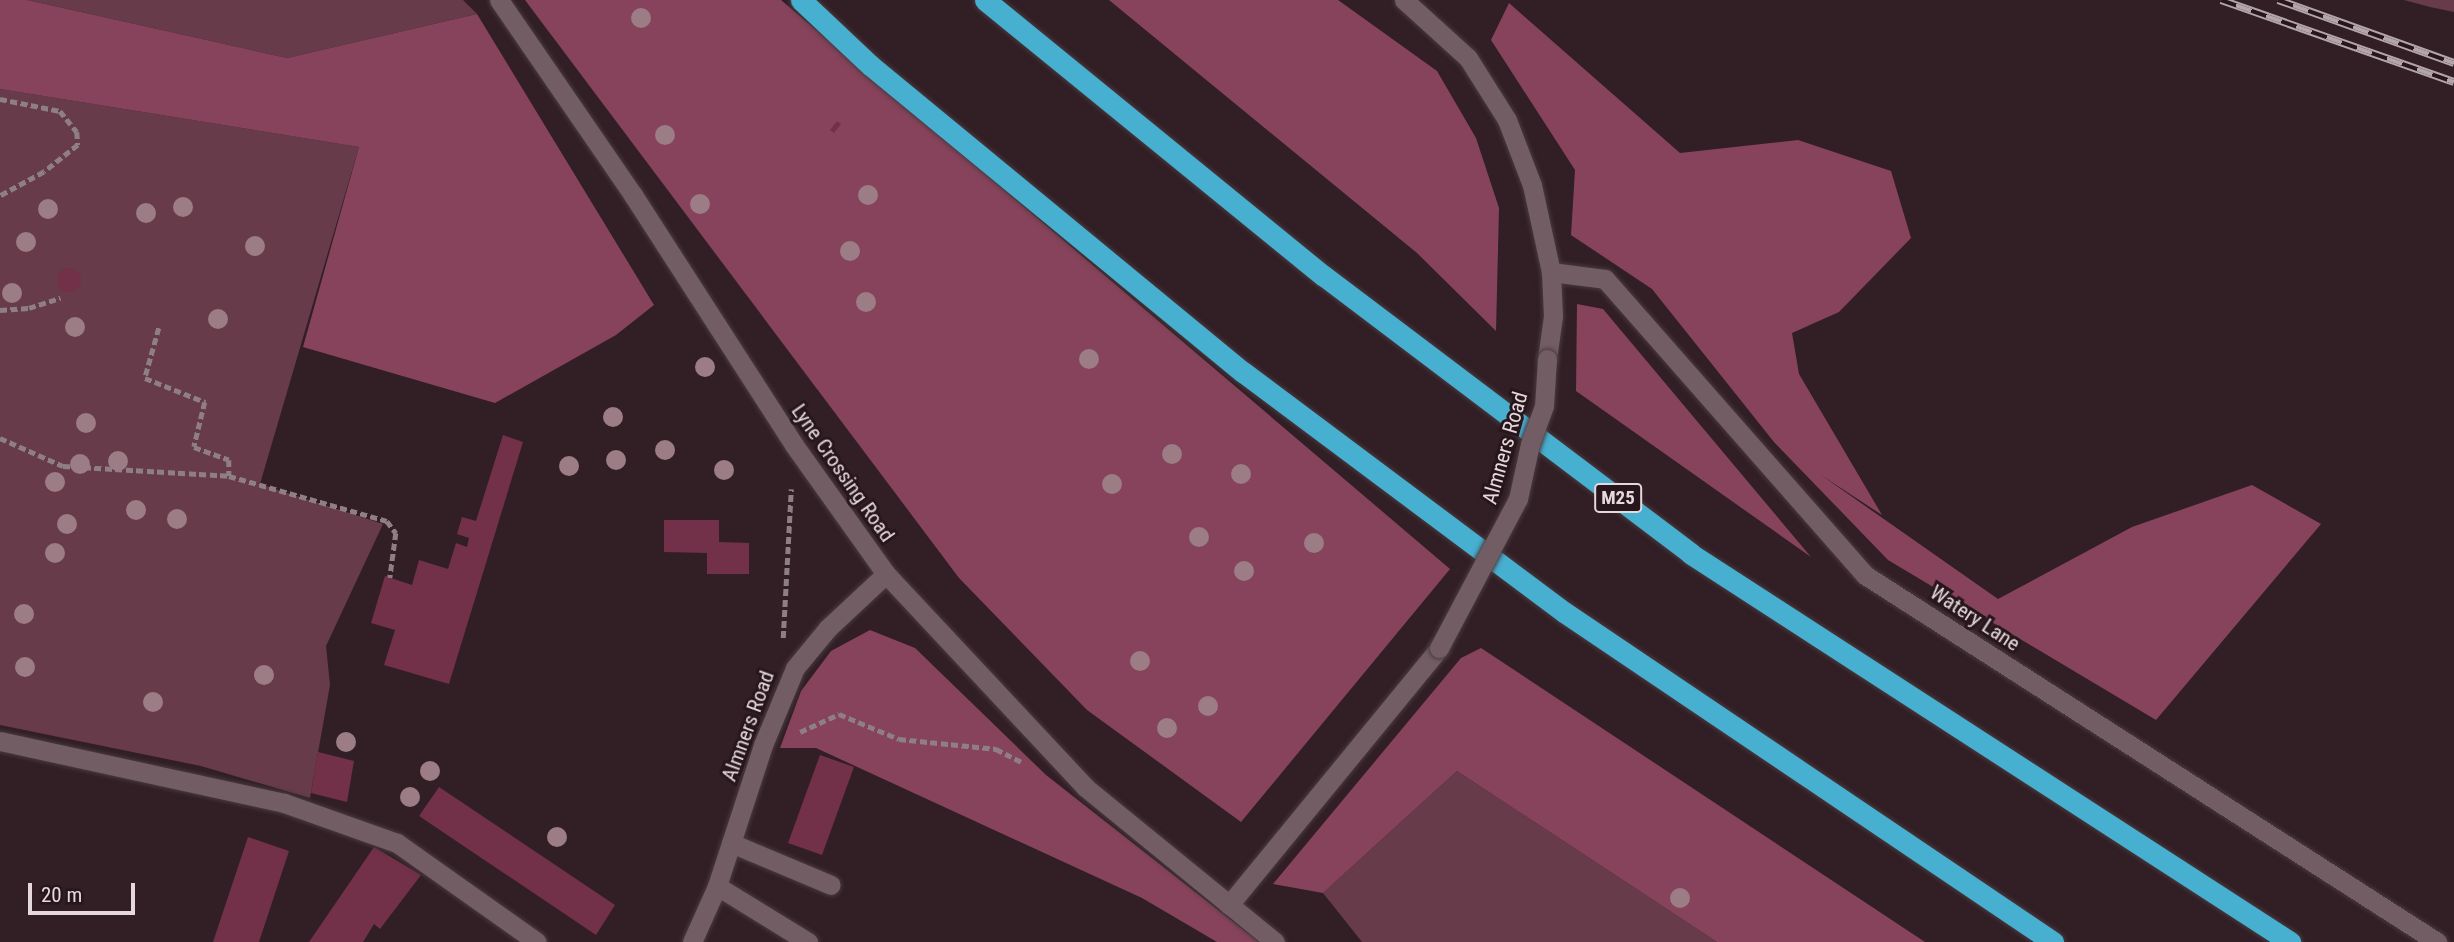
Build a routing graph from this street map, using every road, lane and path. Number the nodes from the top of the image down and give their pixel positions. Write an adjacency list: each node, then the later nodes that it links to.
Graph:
1 (499, 0): 12 (street, Lyne Crossing Road)
2 (801, 0): 28 (highway)
3 (985, 0): 29 (highway, M25)
4 (1404, 0): 7 (street, Almners Road)
5 (0, 99): 6 (path)
6 (0, 196)
7 (1551, 272): 23 (street, Almners Road, bridge); 30 (street, Watery Lane)
8 (60, 298): 9 (path)
9 (0, 310)
10 (159, 328): 13 (path)
11 (0, 438): 13 (path)
12 (794, 445): 14 (street, Lyne Crossing Road); 16 (path)
13 (229, 476): 15 (path)
14 (886, 575): 16 (street, Almners Road); 23 (street, Lyne Crossing Road)
15 (390, 578)
16 (794, 668): 18 (street, Almners Road)
17 (0, 741): 24 (street)
18 (763, 745): 19 (path); 20 (street, Almners Road)
19 (1026, 765)
20 (731, 843): 21 (street, Almners Road); 22 (street)
21 (718, 886): 25 (street, Almners Road); 26 (street)
22 (831, 886)
23 (1228, 905): 27 (street, Lyne Crossing Road)
24 (537, 942)
25 (692, 942)
26 (808, 942)
27 (1275, 942)
28 (2053, 942)
29 (2290, 942)
30 (2437, 942)

